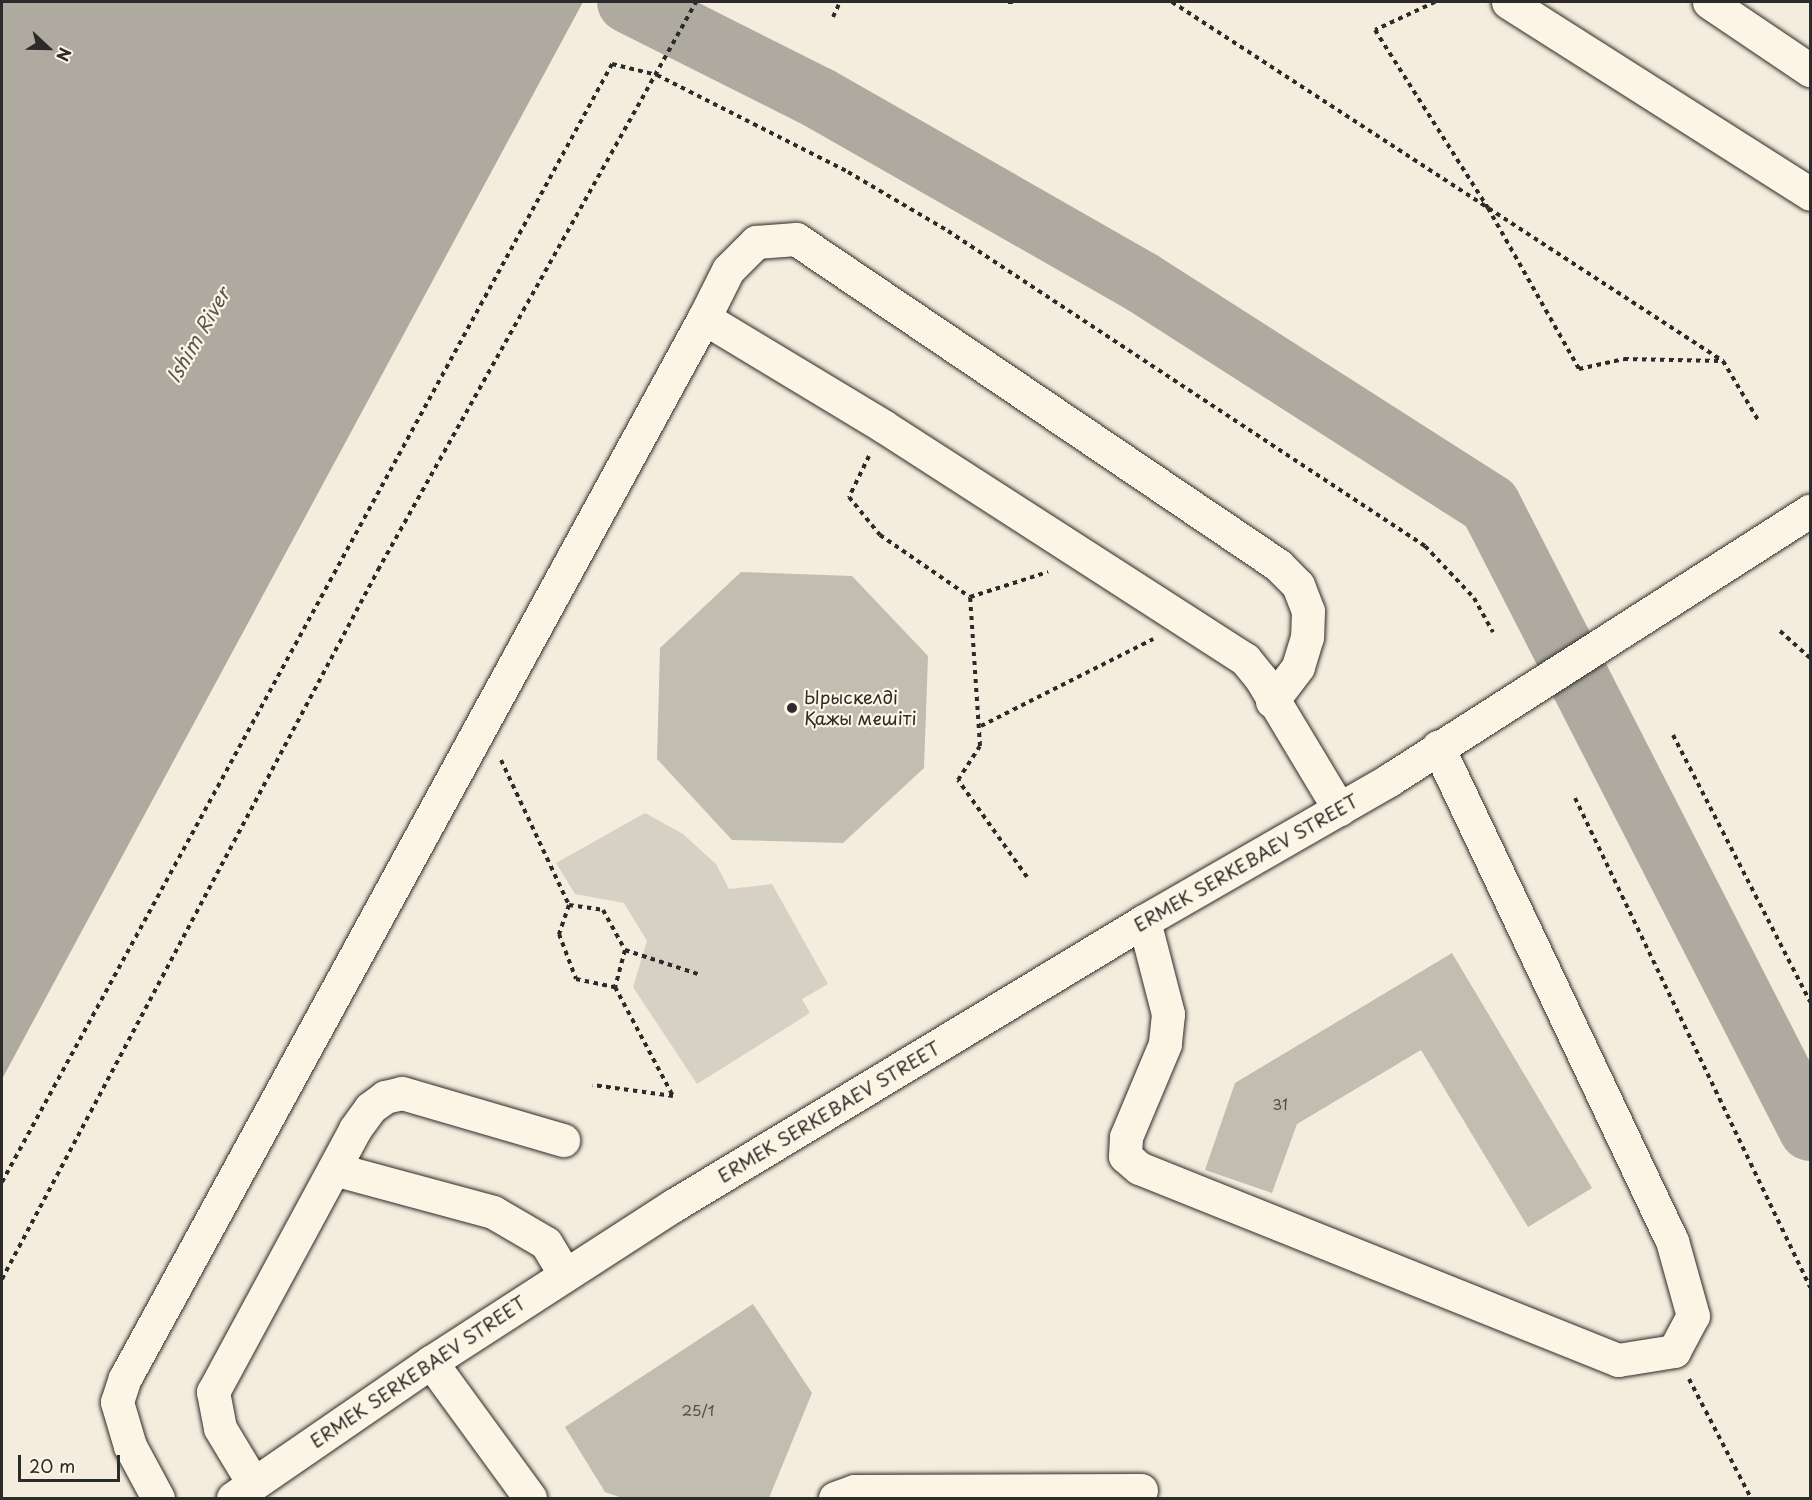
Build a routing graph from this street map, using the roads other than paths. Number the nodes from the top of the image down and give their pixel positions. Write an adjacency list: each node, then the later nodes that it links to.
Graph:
1 (1508, 2): 4 (street)
2 (1709, 2): 3 (street)
3 (1810, 70)
4 (1810, 194)
5 (704, 318): 7 (street); 7 (street); 17 (street)
6 (1810, 511): 8 (street, ERMEK SERKEBAEV STREET)
7 (1272, 701): 9 (street)
8 (1438, 747): 9 (street, ERMEK SERKEBAEV STREET); 10 (street)
9 (1339, 809): 10 (street, ERMEK SERKEBAEV STREET)
10 (1144, 921): 13 (street, ERMEK SERKEBAEV STREET)
11 (563, 1140): 12 (street)
12 (334, 1169): 13 (street); 16 (street)
13 (565, 1275): 14 (street, ERMEK SERKEBAEV STREET)
14 (431, 1362): 16 (street, ERMEK SERKEBAEV STREET); 18 (street)
15 (1141, 1490): 19 (street)
16 (243, 1491)
17 (158, 1498)
18 (530, 1498)
19 (835, 1498)

